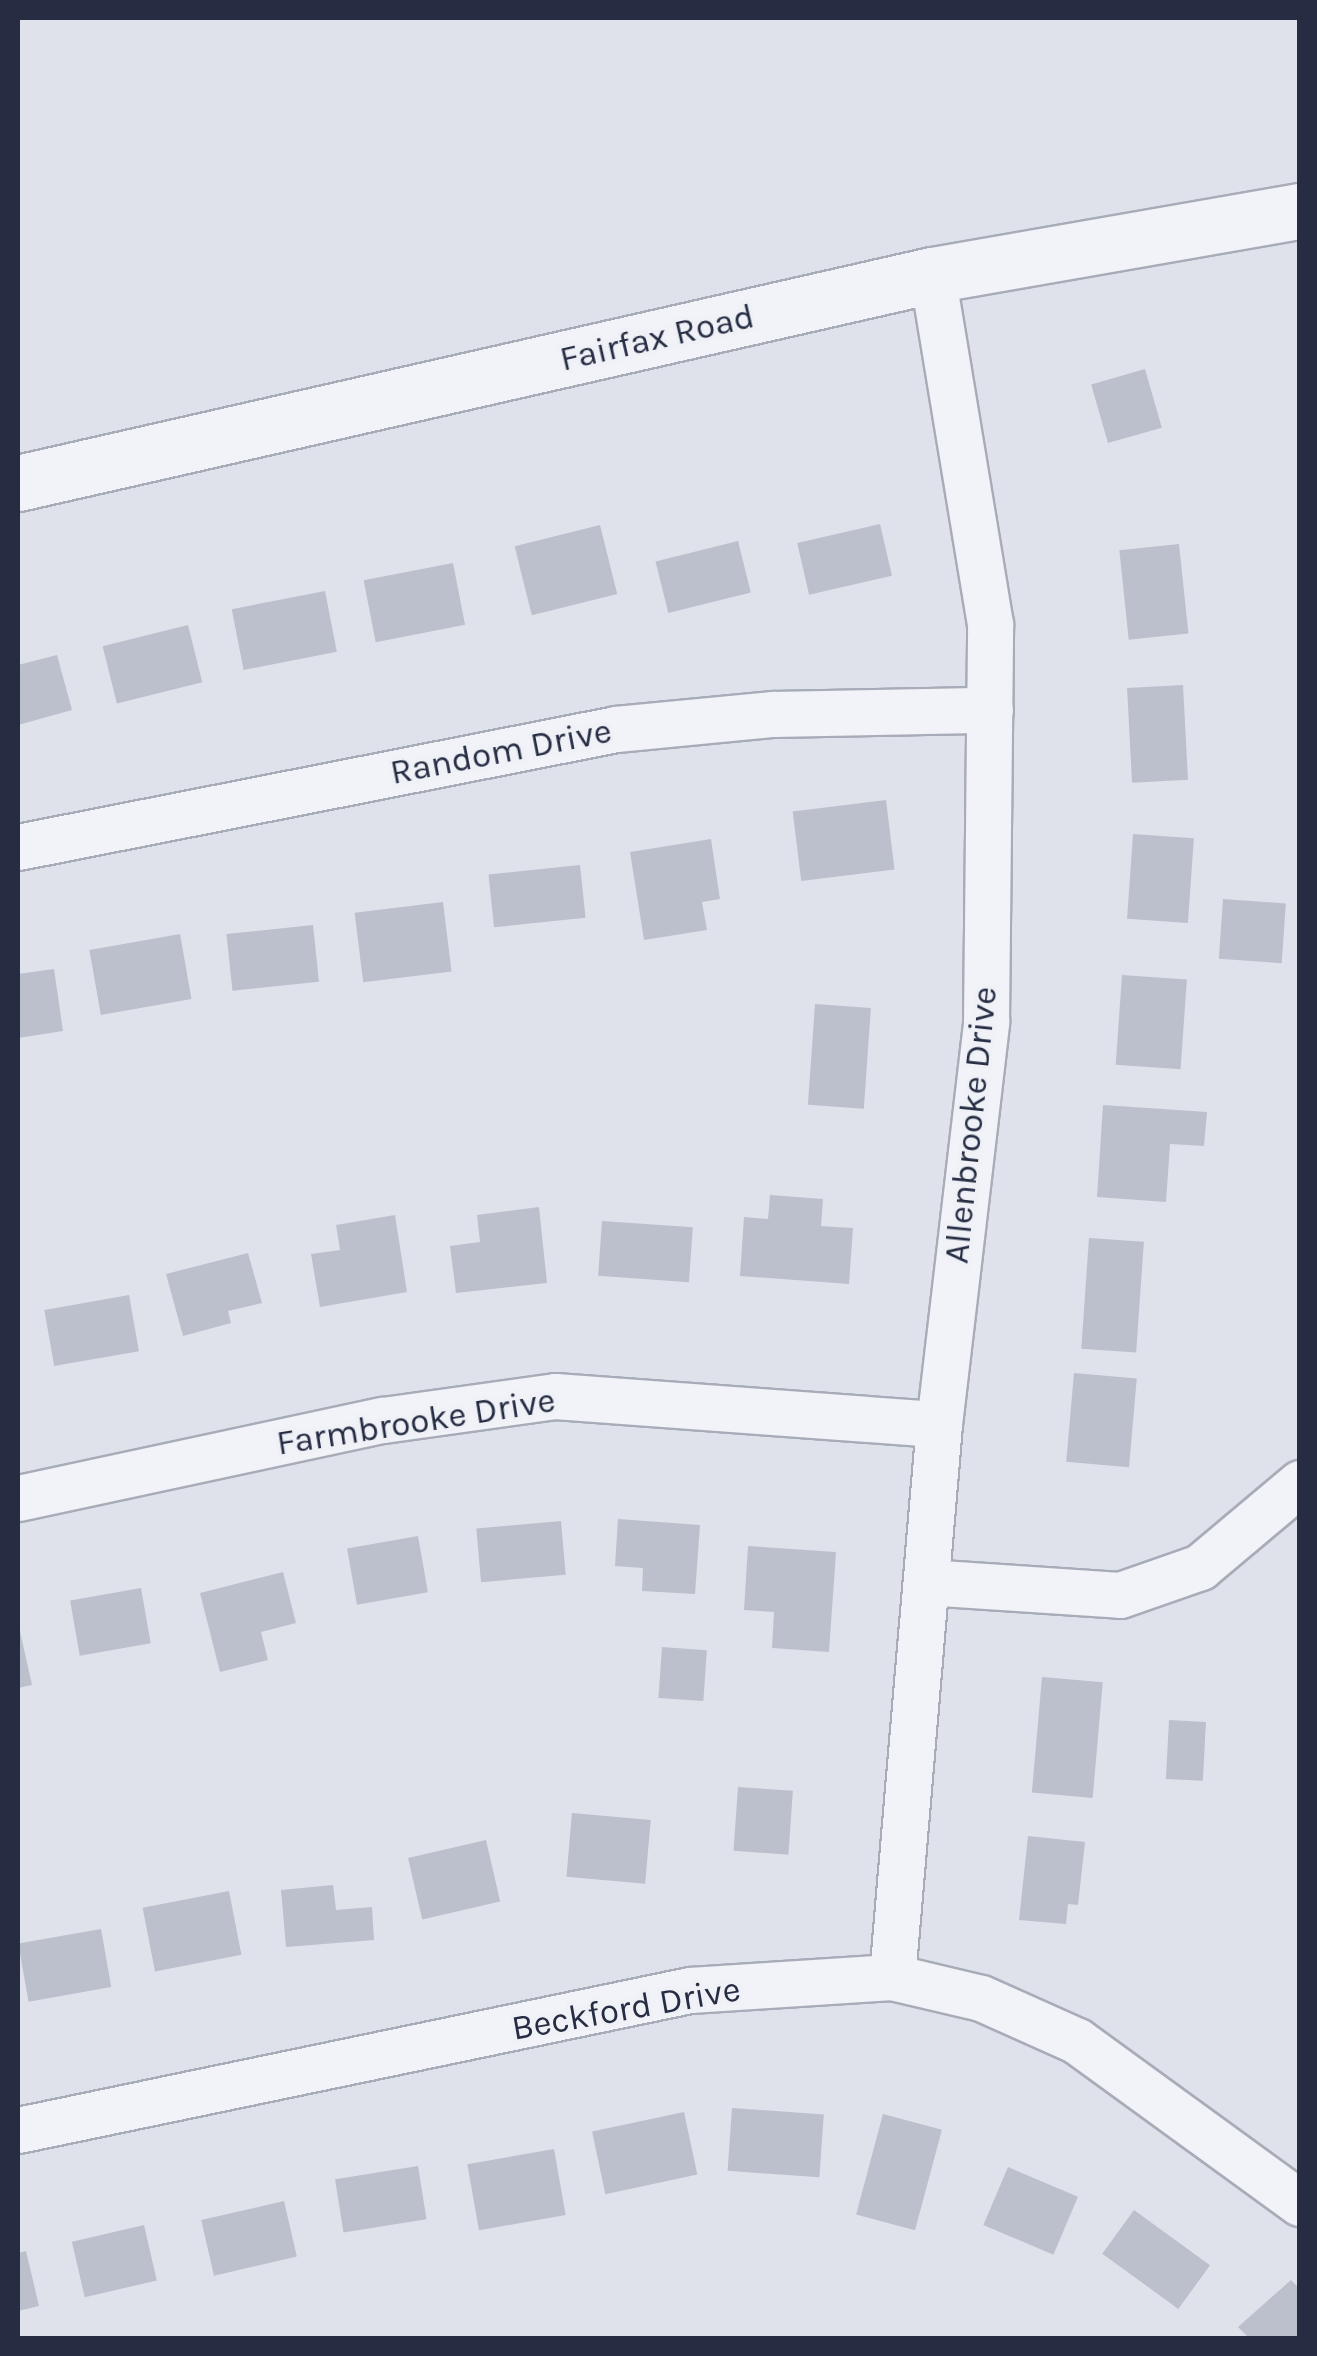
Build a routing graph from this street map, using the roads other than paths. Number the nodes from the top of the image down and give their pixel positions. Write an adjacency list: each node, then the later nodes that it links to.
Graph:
1 (1300, 210): 2 (street, Fairfax Road)
2 (932, 275): 3 (street, Fairfax Road); 4 (street, Allenbrooke Drive)
3 (18, 483)
4 (990, 710): 5 (street, Random Drive); 6 (street, Allenbrooke Drive)
5 (18, 848)
6 (939, 1424): 8 (street, Farmbrooke Drive); 9 (street, Allenbrooke Drive)
7 (1300, 1483): 9 (street)
8 (18, 1498)
9 (926, 1582): 10 (street, Allenbrooke Drive)
10 (892, 1977): 11 (street, Beckford Drive); 12 (street, Beckford Drive)
11 (18, 2130)
12 (1300, 2203)

